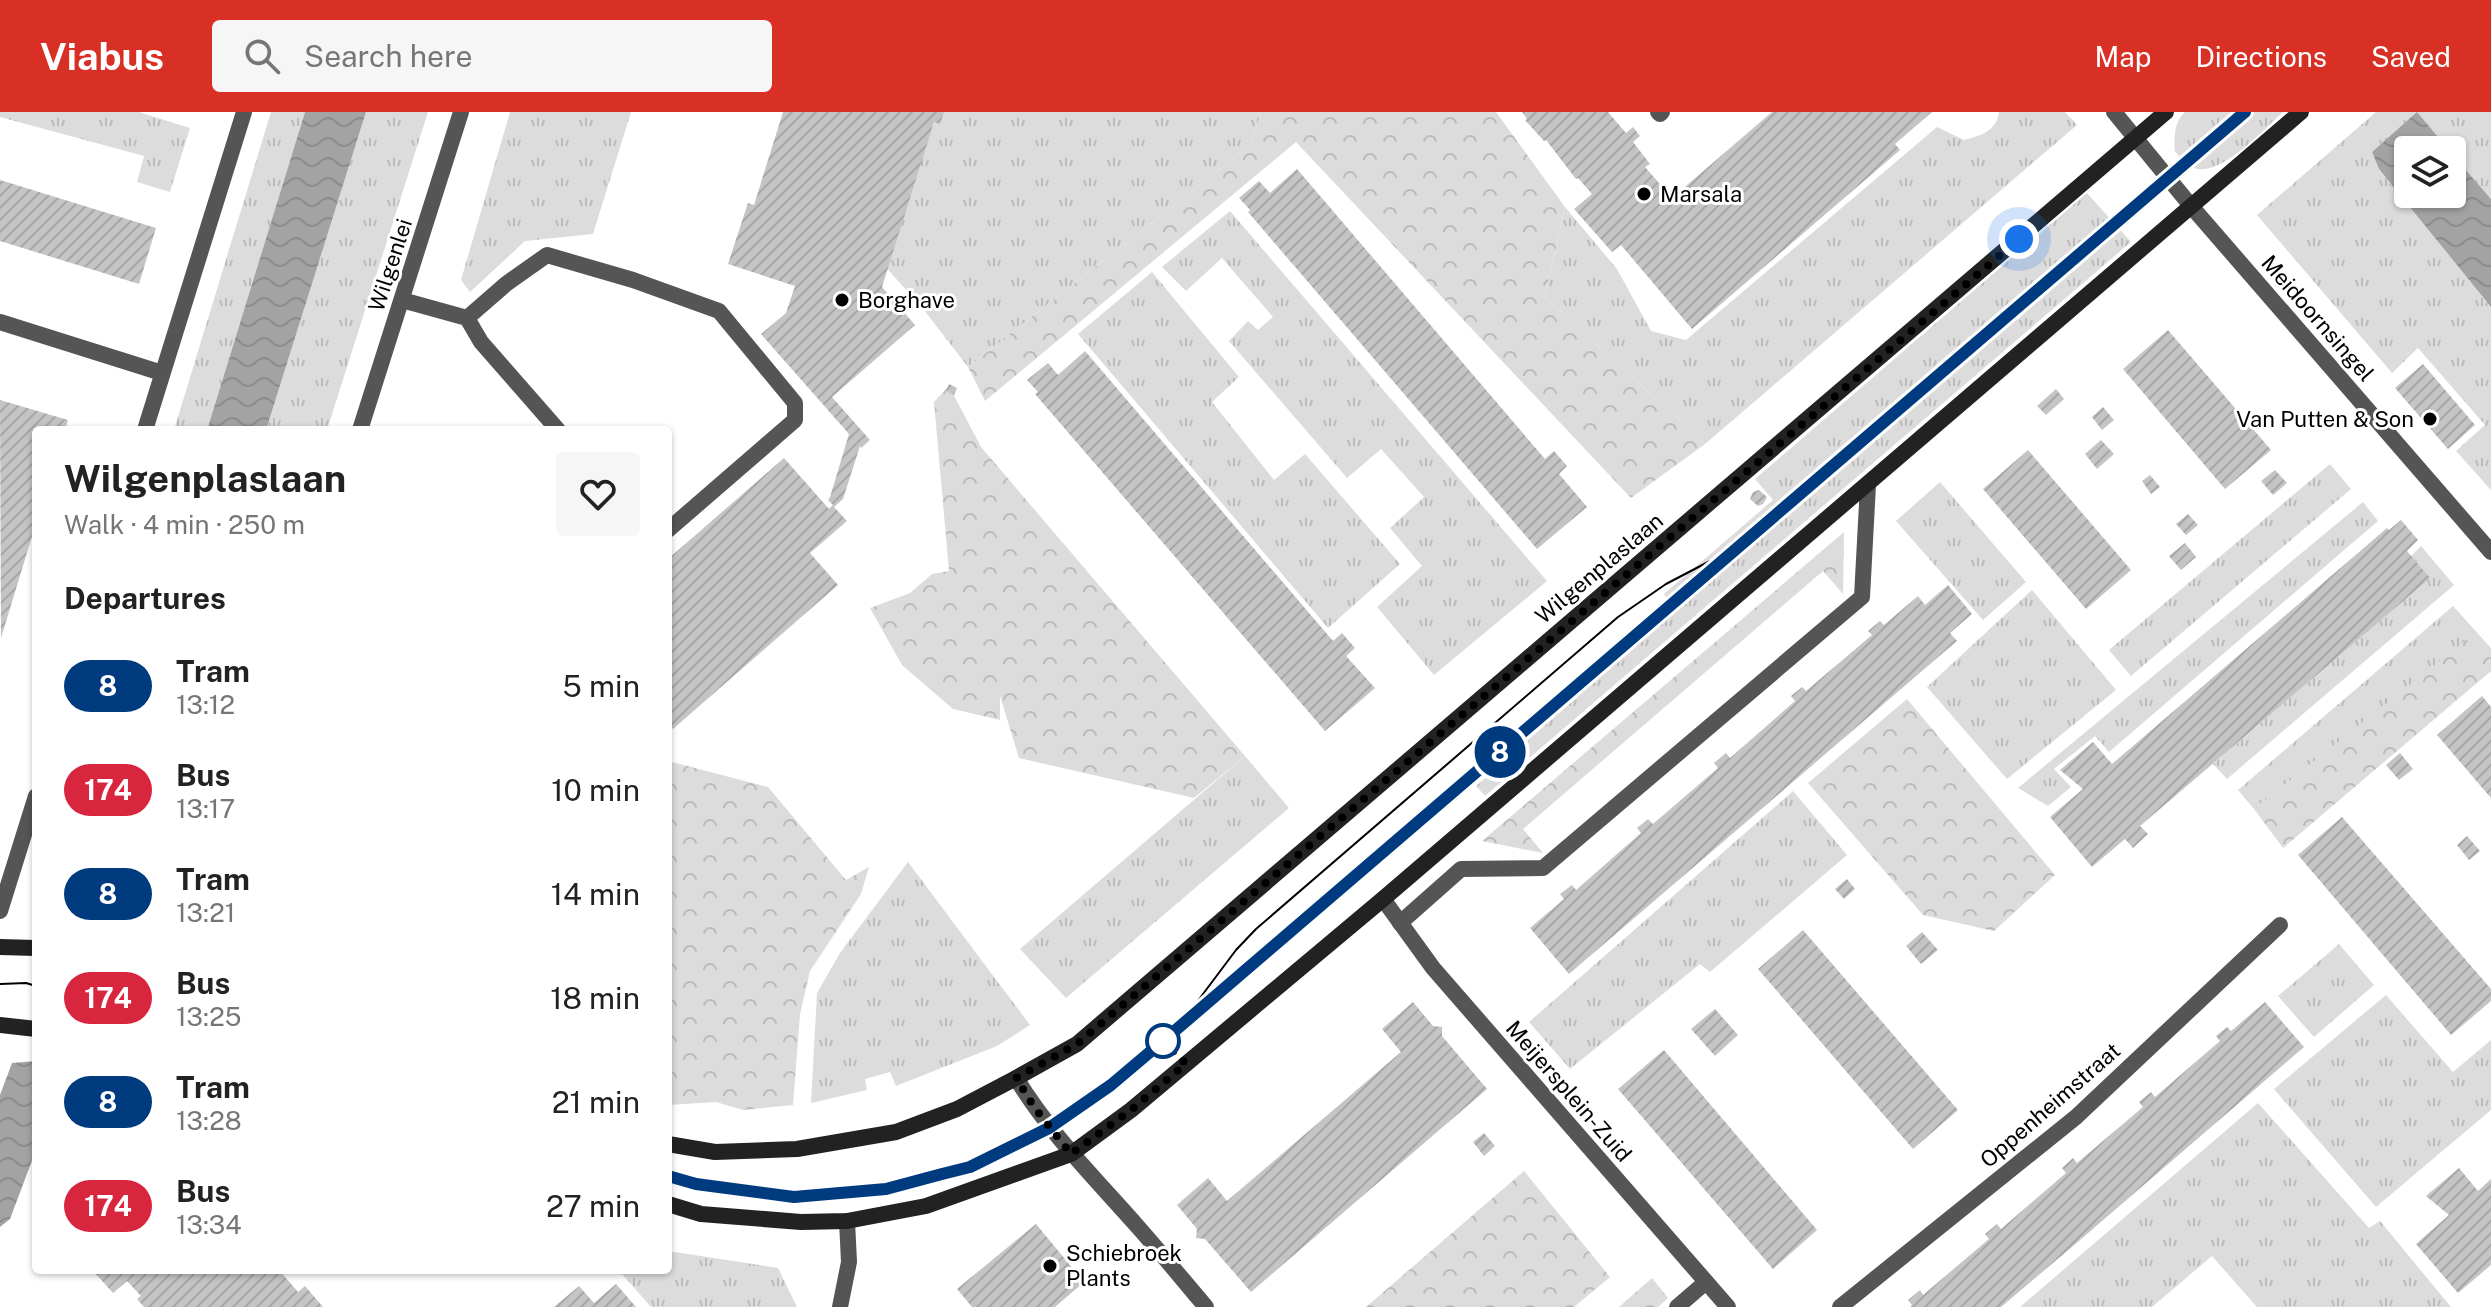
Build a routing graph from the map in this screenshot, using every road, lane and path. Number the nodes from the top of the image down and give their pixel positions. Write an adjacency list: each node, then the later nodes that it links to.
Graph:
1 (244, 112): 11 (street)
2 (461, 112): 8 (street, Wilgenlei)
3 (2114, 112): 6 (street, Meidoornsingel)
4 (2166, 112): 6 (street, Wilgenplaslaan)
5 (2301, 112): 7 (street)
6 (2137, 139): 7 (street, Meidoornsingel); 27 (street, Wilgenplaslaan)
7 (2191, 206): 15 (street); 17 (street, Meidoornsingel)
8 (402, 300): 9 (street); 13 (street, Wilgenlei)
9 (467, 318): 14 (street); 16 (street)
10 (0, 322): 11 (street)
11 (162, 373): 12 (street)
12 (146, 426)
13 (361, 426)
14 (554, 426)
15 (1868, 485): 19 (street); 21 (street)
16 (672, 527)
17 (2491, 552)
18 (32, 809): 20 (street)
19 (1383, 899): 21 (street, Meijersplein-Zuid); 29 (street)
20 (0, 911)
21 (1400, 923): 32 (street, Meijersplein-Zuid)
22 (2280, 925): 37 (street, Oppenheimstraat)
23 (0, 947): 24 (street)
24 (32, 947)
25 (7, 1025): 26 (street)
26 (32, 1028)
27 (1016, 1078): 28 (street, Wilgenplaslaan); 29 (street)
28 (672, 1145)
29 (1071, 1154): 31 (street); 34 (street)
30 (672, 1205): 31 (street)
31 (847, 1221): 33 (street)
32 (1706, 1282): 35 (street); 36 (street, Meijersplein-Zuid)
33 (840, 1307)
34 (1206, 1307)
35 (1677, 1307)
36 (1728, 1307)
37 (1840, 1307)

